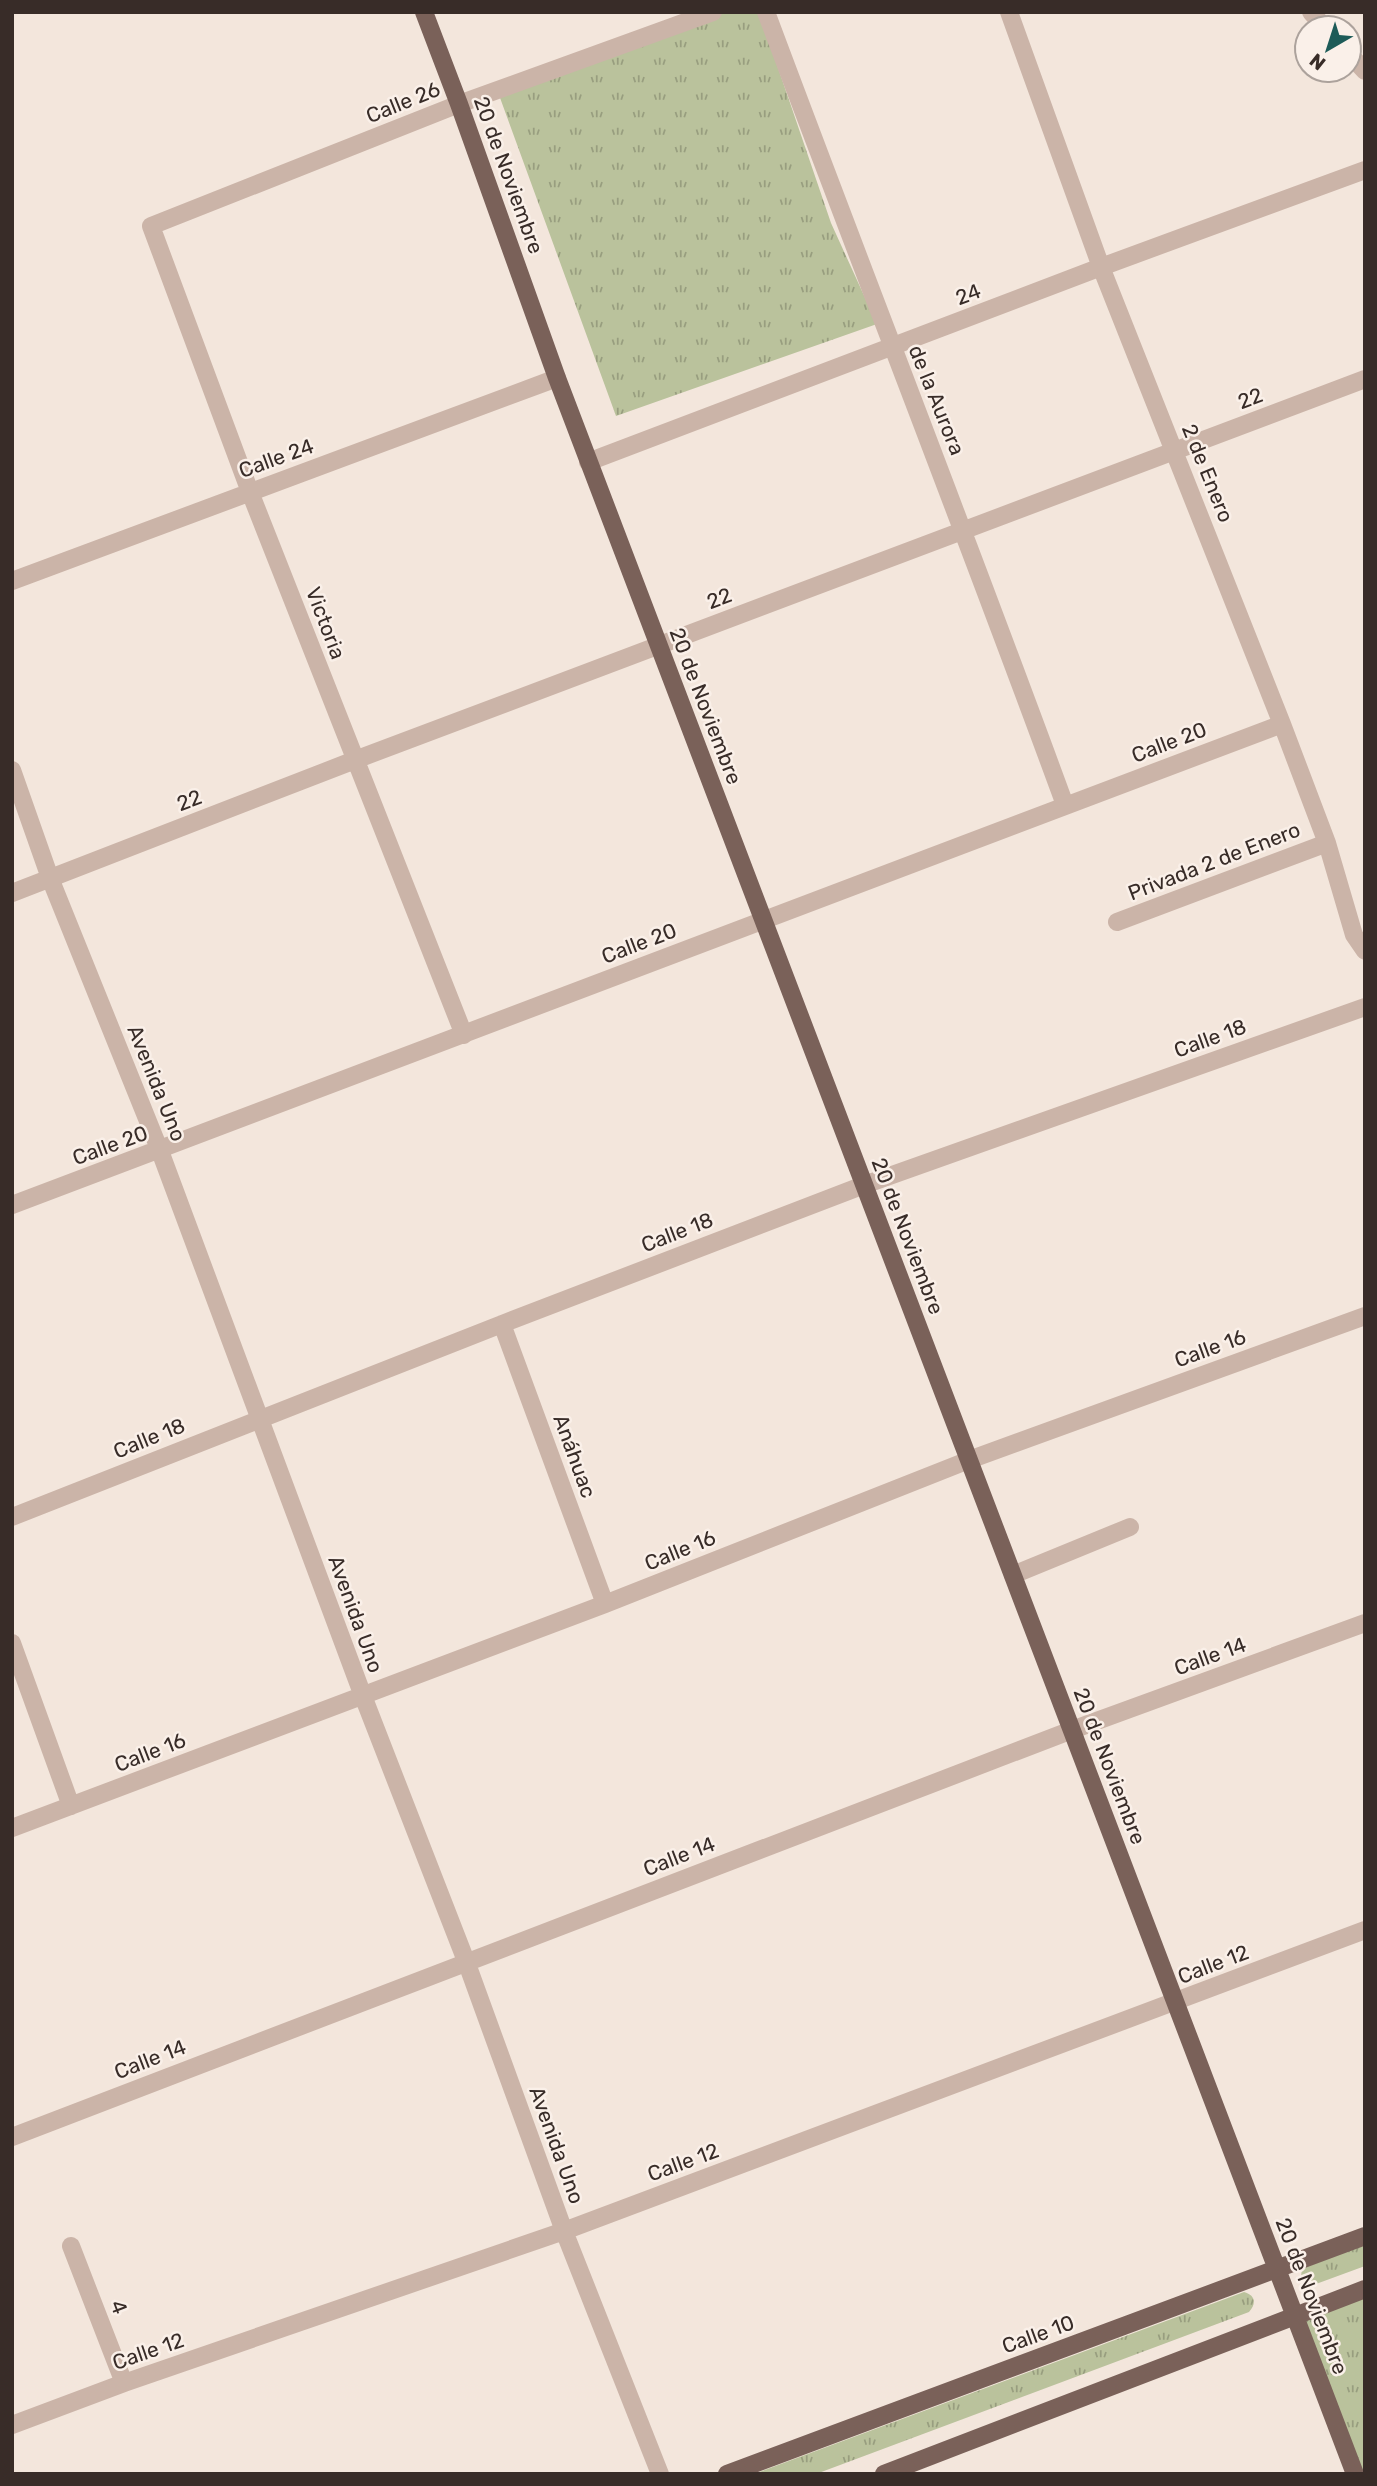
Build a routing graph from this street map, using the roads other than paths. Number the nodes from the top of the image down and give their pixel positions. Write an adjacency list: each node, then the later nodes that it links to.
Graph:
1 (424, 12): 5 (main road, 20 de Noviembre)
2 (713, 12): 5 (street, Calle 26)
3 (766, 12): 9 (street, de la Aurora)
4 (1009, 12): 8 (street, 2 de Enero)
5 (459, 104): 7 (street, Calle 26); 10 (main road, 20 de Noviembre)
6 (1365, 170): 8 (street, 24)
7 (151, 226): 14 (street, Victoria)
8 (1101, 267): 9 (street, 24); 12 (street, 2 de Enero)
9 (892, 348): 13 (street, 24); 15 (street, de la Aurora)
10 (556, 378): 13 (main road, 20 de Noviembre); 14 (street, Calle 24)
11 (1365, 379): 12 (street, 22)
12 (1175, 451): 15 (street, 22); 18 (street, 2 de Enero)
13 (589, 462): 17 (main road, 20 de Noviembre)
14 (250, 492): 16 (street, Calle 24); 19 (street, Victoria)
15 (964, 530): 17 (street, 22); 21 (street, de la Aurora)
16 (12, 581)
17 (658, 645): 19 (street, 22); 25 (main road, 20 de Noviembre)
18 (1282, 724): 21 (street, Calle 20); 22 (street, 2 de Enero)
19 (355, 760): 23 (street, 22); 29 (street, Victoria)
20 (12, 771): 23 (street, Avenida Uno)
21 (1065, 806): 25 (street, Calle 20)
22 (1327, 843): 26 (street, Privada 2 de Enero); 27 (street, 2 de Enero)
23 (50, 878): 24 (street, 22); 30 (street, Avenida Uno)
24 (12, 893)
25 (763, 920): 29 (street, Calle 20); 31 (main road, 20 de Noviembre)
26 (1117, 922)
27 (1365, 951)
28 (1365, 1007): 31 (street, Calle 18)
29 (464, 1035): 30 (street, Calle 20)
30 (160, 1151): 32 (street, Calle 20); 35 (street, Avenida Uno)
31 (864, 1185): 34 (street, Calle 18); 36 (main road, 20 de Noviembre)
32 (12, 1205)
33 (1365, 1316): 36 (street, Calle 16)
34 (502, 1324): 35 (street, Calle 18); 40 (street, Anáhuac)
35 (259, 1419): 37 (street, Calle 18); 43 (street, Avenida Uno)
36 (969, 1460): 39 (main road, 20 de Noviembre); 40 (street, Calle 16)
37 (12, 1517)
38 (1130, 1527): 39 (street)
39 (1013, 1575): 44 (main road, 20 de Noviembre)
40 (605, 1604): 43 (street, Calle 16)
41 (1365, 1623): 44 (street, Calle 14)
42 (12, 1643): 45 (street)
43 (363, 1696): 45 (street, Calle 16); 48 (street, Avenida Uno)
44 (1072, 1730): 48 (street, Calle 14); 49 (main road, 20 de Noviembre)
45 (71, 1806): 46 (street, Calle 16)
46 (12, 1828)
47 (1365, 1930): 49 (street, Calle 12)
48 (466, 1961): 50 (street, Calle 14); 51 (street, Avenida Uno)
49 (1176, 2002): 51 (street, Calle 12); 54 (main road, 20 de Noviembre)
50 (12, 2137)
51 (564, 2231): 57 (street, Calle 12); 59 (street, Avenida Uno)
52 (1365, 2236): 54 (main road, Calle 10)
53 (71, 2246): 57 (street, 4)
54 (1278, 2270): 56 (main road, 20 de Noviembre); 60 (main road, Calle 10)
55 (1365, 2289): 56 (main road)
56 (1295, 2316): 61 (main road); 62 (main road, 20 de Noviembre)
57 (124, 2383): 58 (street, Calle 12)
58 (12, 2426)
59 (660, 2474)
60 (727, 2474)
61 (884, 2474)
62 (1355, 2474)

